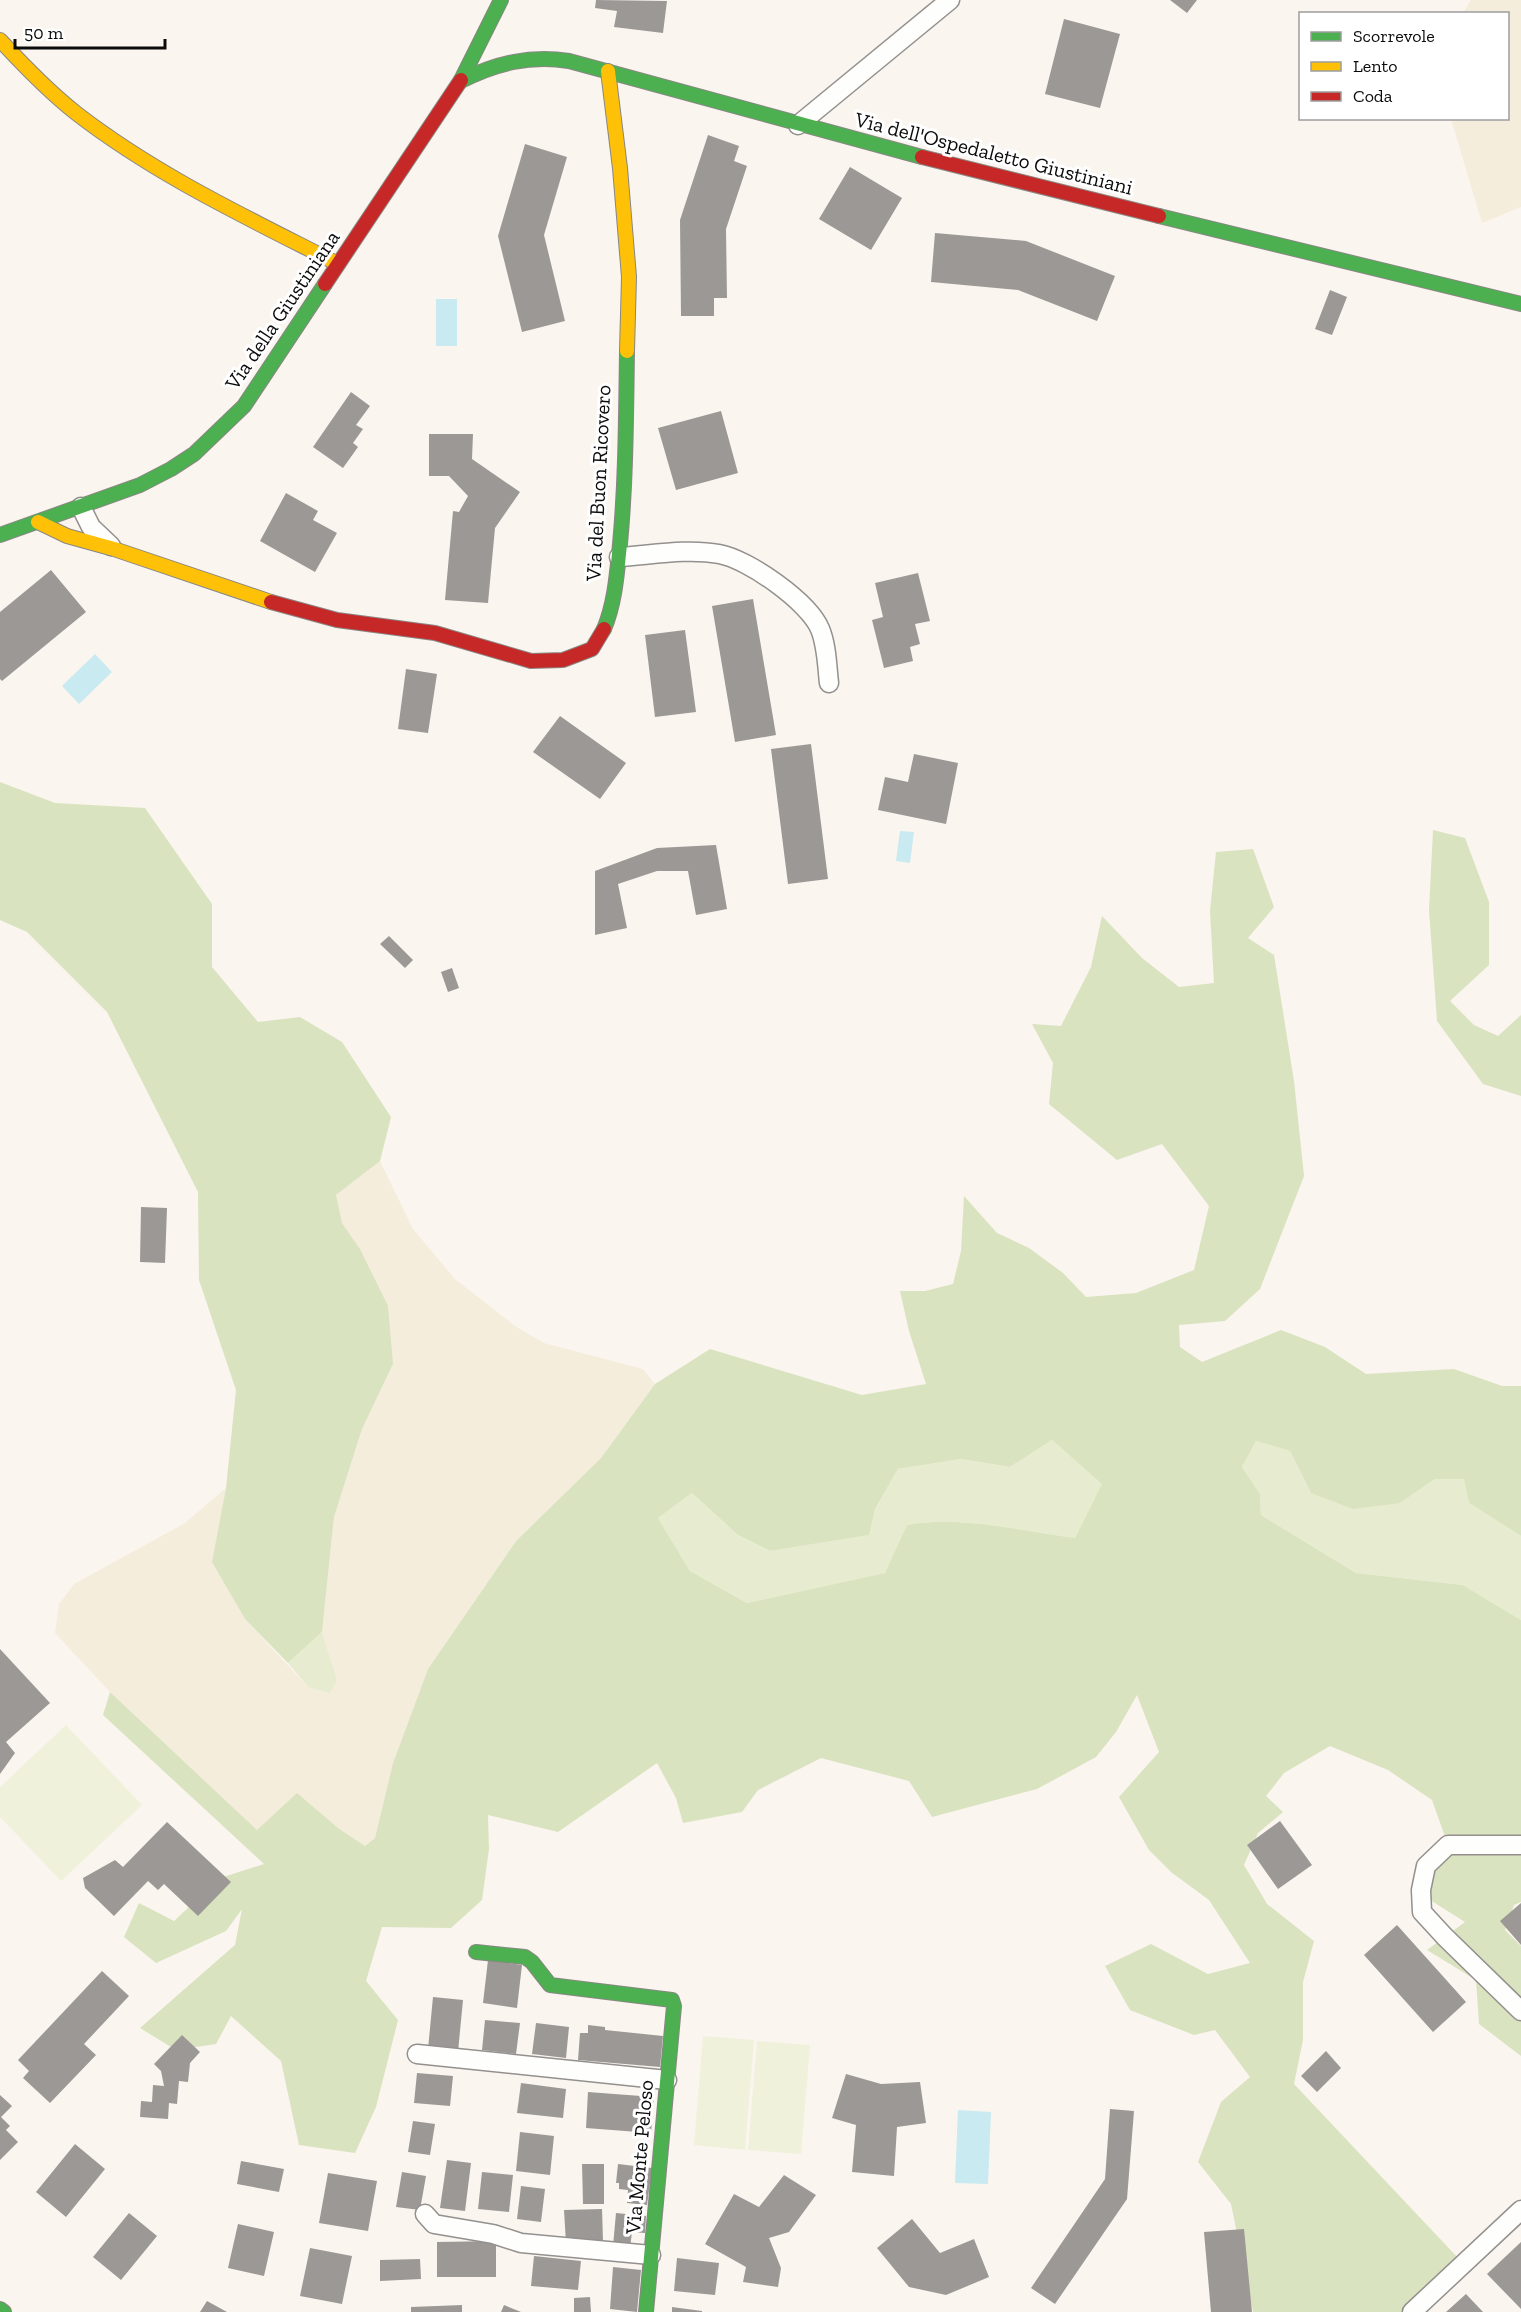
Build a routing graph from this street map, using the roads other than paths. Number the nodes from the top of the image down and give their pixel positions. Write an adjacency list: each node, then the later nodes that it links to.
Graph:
1 (501, 0): 5 (street, Via della Giustiniana)
2 (950, 0): 6 (street)
3 (0, 40): 7 (street)
4 (608, 71): 5 (street, Via dell'Ospedaletto Giustiniani); 6 (street, Via dell'Ospedaletto Giustiniani); 13 (street, Via del Buon Ricovero)
5 (461, 81): 7 (street, Via della Giustiniana)
6 (798, 125): 8 (street, Via dell'Ospedaletto Giustiniani)
7 (338, 264): 9 (street, Via della Giustiniana)
8 (1521, 304)
9 (81, 507): 10 (street, Via della Giustiniana); 12 (street, Via del Buon Ricovero)
10 (38, 522): 11 (street, Via della Giustiniana); 12 (street, Via del Buon Ricovero)
11 (0, 535)
12 (114, 549): 13 (street, Via del Buon Ricovero)
13 (619, 557): 14 (street)
14 (829, 683)
15 (1521, 1845): 17 (street)
16 (476, 1952): 19 (street, Via Monte Peloso)
17 (1521, 2011)
18 (417, 2054): 19 (street)
19 (668, 2080): 22 (street, Via Monte Peloso)
20 (1521, 2210): 26 (street)
21 (425, 2214): 22 (street)
22 (651, 2255): 25 (street, Via Monte Peloso)
23 (0, 2309): 24 (street)
24 (4, 2312)
25 (646, 2312)
26 (1412, 2312)

